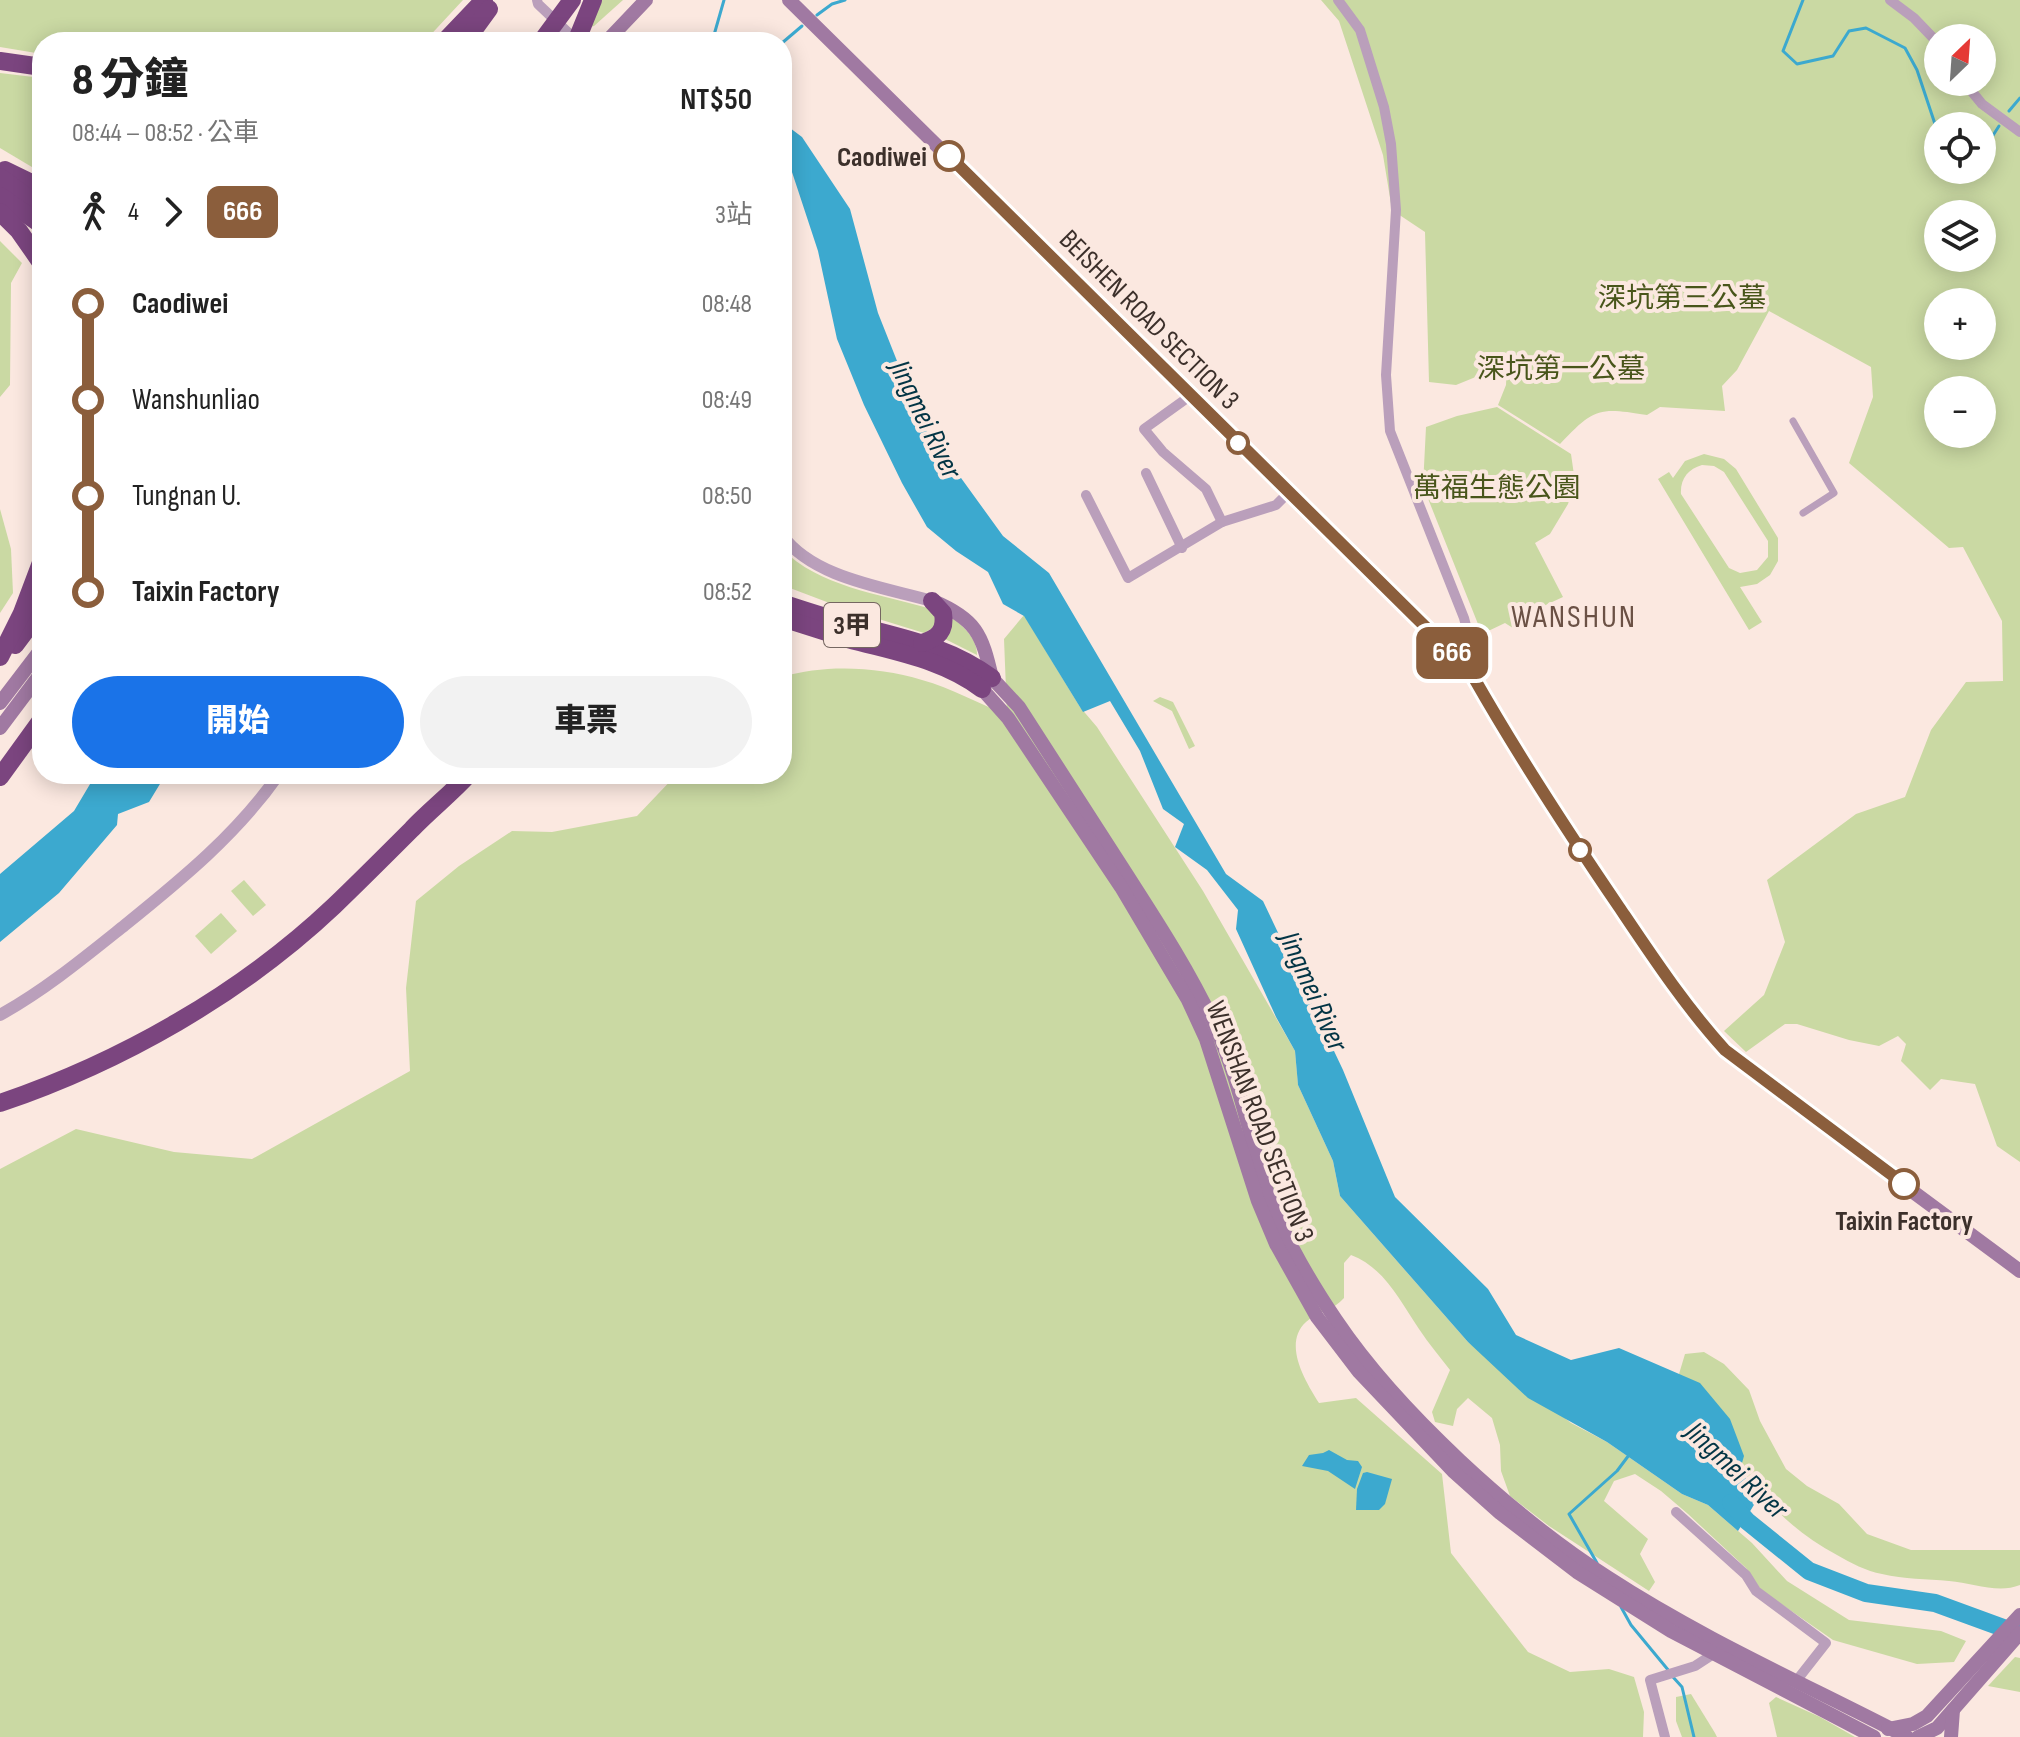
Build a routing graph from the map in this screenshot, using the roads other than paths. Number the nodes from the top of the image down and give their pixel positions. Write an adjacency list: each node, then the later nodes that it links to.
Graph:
1 (484, 0): 11 (highway)
2 (495, 0): 12 (highway)
3 (537, 0): 14 (street)
4 (572, 0): 13 (highway, bridge)
5 (593, 0): 15 (highway, bridge)
6 (646, 0): 16 (main road)
7 (789, 0): 29 (main road, BEISHEN ROAD SECTION 3)
8 (1338, 0): 50 (street)
9 (1890, 0): 10 (street)
10 (1924, 28)
11 (454, 32)
12 (472, 32)
13 (548, 32)
14 (567, 32)
15 (582, 32)
16 (616, 32)
17 (0, 61): 18 (highway)
18 (32, 66)
19 (1975, 96): 20 (street)
20 (2020, 132)
21 (0, 166): 23 (highway)
22 (0, 177): 25 (highway)
23 (32, 183)
24 (0, 196): 27 (highway)
25 (32, 201)
26 (0, 212): 28 (highway)
27 (32, 218)
28 (32, 250)
29 (1190, 396): 32 (main road, BEISHEN ROAD SECTION 3); 35 (street)
30 (1793, 421): 34 (street)
31 (1146, 473): 37 (street)
32 (1289, 492): 35 (street); 50 (main road, BEISHEN ROAD SECTION 3)
33 (1086, 495): 37 (street)
34 (1803, 513)
35 (1222, 522): 37 (street)
36 (792, 546): 40 (street)
37 (1182, 548)
38 (32, 585): 48 (highway)
39 (792, 598): 44 (highway)
40 (932, 601): 46 (highway); 52 (main road)
41 (792, 606): 44 (highway, 3甲)
42 (792, 621): 47 (highway, 3甲)
43 (32, 622): 51 (highway)
44 (850, 624): 46 (highway, 3甲)
45 (792, 632): 47 (highway)
46 (922, 643): 52 (highway, 3甲)
47 (896, 651): 52 (highway, 3甲)
48 (0, 657)
49 (32, 661): 54 (main road)
50 (1461, 662): 64 (main road, BEISHEN ROAD SECTION 3)
51 (0, 665)
52 (987, 684): 65 (main road, WENSHAN ROAD SECTION 3)
53 (32, 685): 55 (main road)
54 (0, 703)
55 (0, 728)
56 (32, 733): 57 (highway)
57 (0, 777)
58 (271, 784): 62 (street)
59 (448, 784): 61 (highway)
60 (458, 784): 61 (highway)
61 (414, 826): 63 (highway)
62 (0, 1015)
63 (0, 1103)
64 (2020, 1271)
65 (1444, 1453): 69 (main road, WENSHAN ROAD SECTION 3); 69 (main road, WENSHAN ROAD SECTION 3)
66 (1676, 1512): 71 (street)
67 (2020, 1615): 70 (main road)
68 (2020, 1633): 70 (main road)
69 (1719, 1648): 71 (main road); 74 (street); 75 (main road)
70 (1971, 1679): 72 (main road); 73 (main road)
71 (1797, 1680): 73 (main road)
72 (1953, 1710): 77 (main road); 78 (main road)
73 (1886, 1732): 76 (main road)
74 (1665, 1737)
75 (1874, 1737)
76 (1907, 1737)
77 (1918, 1737)
78 (1951, 1737)

